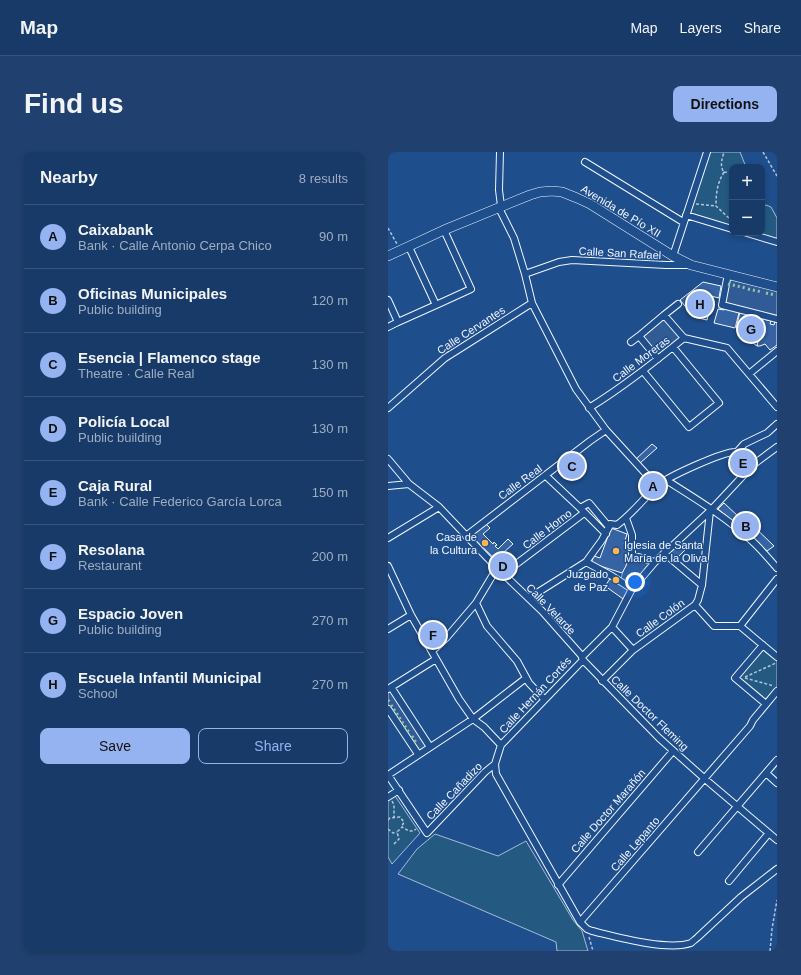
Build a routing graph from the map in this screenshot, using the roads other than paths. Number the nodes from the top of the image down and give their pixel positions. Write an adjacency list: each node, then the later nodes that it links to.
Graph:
1 (500, 152): 4 (street)
2 (707, 152): 5 (street)
3 (585, 162): 6 (street)
4 (500, 207): 8 (main road, Avenida de Pío XII); 13 (main road, Avenida de Pío XII); 15 (street)
5 (686, 215): 6 (street); 7 (street)
6 (683, 222): 13 (street)
7 (729, 227)
8 (444, 230): 11 (main road, Avenida de Pío XII); 21 (street)
9 (757, 236): 10 (street)
10 (777, 242)
11 (409, 246): 12 (main road, Avenida de Pío XII); 21 (street)
12 (388, 256)
13 (673, 256): 14 (main road, Avenida de Pío XII)
14 (691, 265): 15 (street, Calle San Rafael); 17 (main road, Avenida de Pío XII)
15 (525, 274): 19 (street)
16 (727, 279): 23 (street)
17 (777, 287)
18 (388, 300): 24 (street)
19 (532, 303): 35 (street, Calle Cervantes); 36 (street)
20 (678, 304): 22 (street)
21 (436, 305): 24 (street)
22 (664, 315): 26 (street); 27 (street)
23 (777, 319)
24 (398, 322): 25 (street)
25 (388, 328)
26 (639, 336): 28 (street); 31 (street)
27 (684, 338): 29 (street, Calle Moreras); 33 (street, Calle Moreras)
28 (631, 342)
29 (674, 347): 31 (street, Calle Moreras); 32 (street)
30 (777, 351): 33 (street)
31 (658, 359): 32 (street, Calle Moreras)
32 (644, 371): 36 (street, Calle Moreras)
33 (749, 374): 34 (street, Calle Moreras)
34 (777, 407)
35 (388, 408)
36 (589, 408): 38 (street)
37 (777, 424): 40 (street)
38 (606, 430): 43 (street, Calle Real); 47 (street)
39 (777, 447): 42 (street, Calle Hernán Cortés)
40 (737, 452): 42 (street); 44 (street)
41 (388, 459): 45 (street, Calle Velarde)
42 (754, 464): 49 (street, Calle Hernán Cortés)
43 (546, 476): 50 (street); 54 (street, Calle Real)
44 (666, 480): 47 (street); 49 (street)
45 (409, 484): 46 (street); 48 (street, Calle Velarde)
46 (388, 486)
47 (657, 486): 51 (street)
48 (439, 507): 54 (street, Calle Velarde); 55 (street)
49 (711, 510): 56 (street, Calle Hernán Cortés); 61 (street); 64 (street, Calle Colón)
50 (582, 511): 52 (street); 53 (street); 62 (street, Calle Horno)
51 (626, 518): 52 (street); 58 (street)
52 (609, 527): 53 (street)
53 (606, 534): 57 (street)
54 (466, 536): 60 (street, Calle Velarde)
55 (388, 538)
56 (664, 553): 58 (street, Calle Hernán Cortés); 64 (street)
57 (586, 562): 65 (street); 66 (street)
58 (655, 562): 65 (street, Calle Hernán Cortés)
59 (388, 566): 69 (street)
60 (497, 568): 62 (street, Calle Velarde); 67 (street)
61 (777, 568)
62 (503, 574): 66 (street, Calle Velarde)
63 (777, 579): 70 (street)
64 (702, 585): 68 (street, Calle Colón)
65 (632, 589): 71 (street, Calle Hernán Cortés)
66 (529, 598): 77 (street, Calle Velarde)
67 (476, 603): 75 (street); 79 (street)
68 (695, 605): 70 (street); 74 (street, Calle Colón)
69 (411, 615): 72 (street); 75 (street)
70 (740, 626): 73 (street)
71 (612, 627): 74 (street); 77 (street, Calle Hernán Cortés)
72 (388, 629)
73 (763, 645): 76 (street); 84 (street)
74 (633, 650): 80 (street, Calle Colón)
75 (432, 652): 78 (street)
76 (777, 657)
77 (582, 658): 80 (street, Calle Doctor Fleming); 83 (street, Calle Hernán Cortés)
78 (436, 659): 81 (street); 86 (street)
79 (526, 678): 83 (street); 86 (street)
80 (602, 681): 89 (street, Calle Doctor Fleming)
81 (389, 688): 88 (street)
82 (777, 691): 84 (street, Calle Lepanto)
83 (544, 699): 87 (street, Calle Hernán Cortés)
84 (766, 704): 95 (street, Calle Lepanto)
85 (388, 709): 90 (street)
86 (473, 719): 87 (street); 88 (street)
87 (501, 745): 92 (street)
88 (430, 747): 90 (street)
89 (673, 751): 95 (street, Calle Doctor Fleming); 105 (street, Calle Doctor Marañón)
90 (418, 754): 94 (street)
91 (777, 760): 93 (street)
92 (495, 764): 97 (street, Calle Cañadizo); 105 (street)
93 (766, 773): 96 (street); 99 (street)
94 (388, 775): 97 (street)
95 (705, 779): 99 (street, Calle Doctor Fleming); 106 (street, Calle Lepanto)
96 (777, 783)
97 (399, 790): 98 (street)
98 (389, 798)
99 (738, 806): 100 (street, Calle Doctor Fleming); 102 (street)
100 (769, 833): 101 (street, Calle Doctor Fleming); 104 (street)
101 (777, 840)
102 (698, 852)
103 (777, 870): 106 (street)
104 (729, 881)
105 (558, 885): 106 (street)
106 (580, 922)

